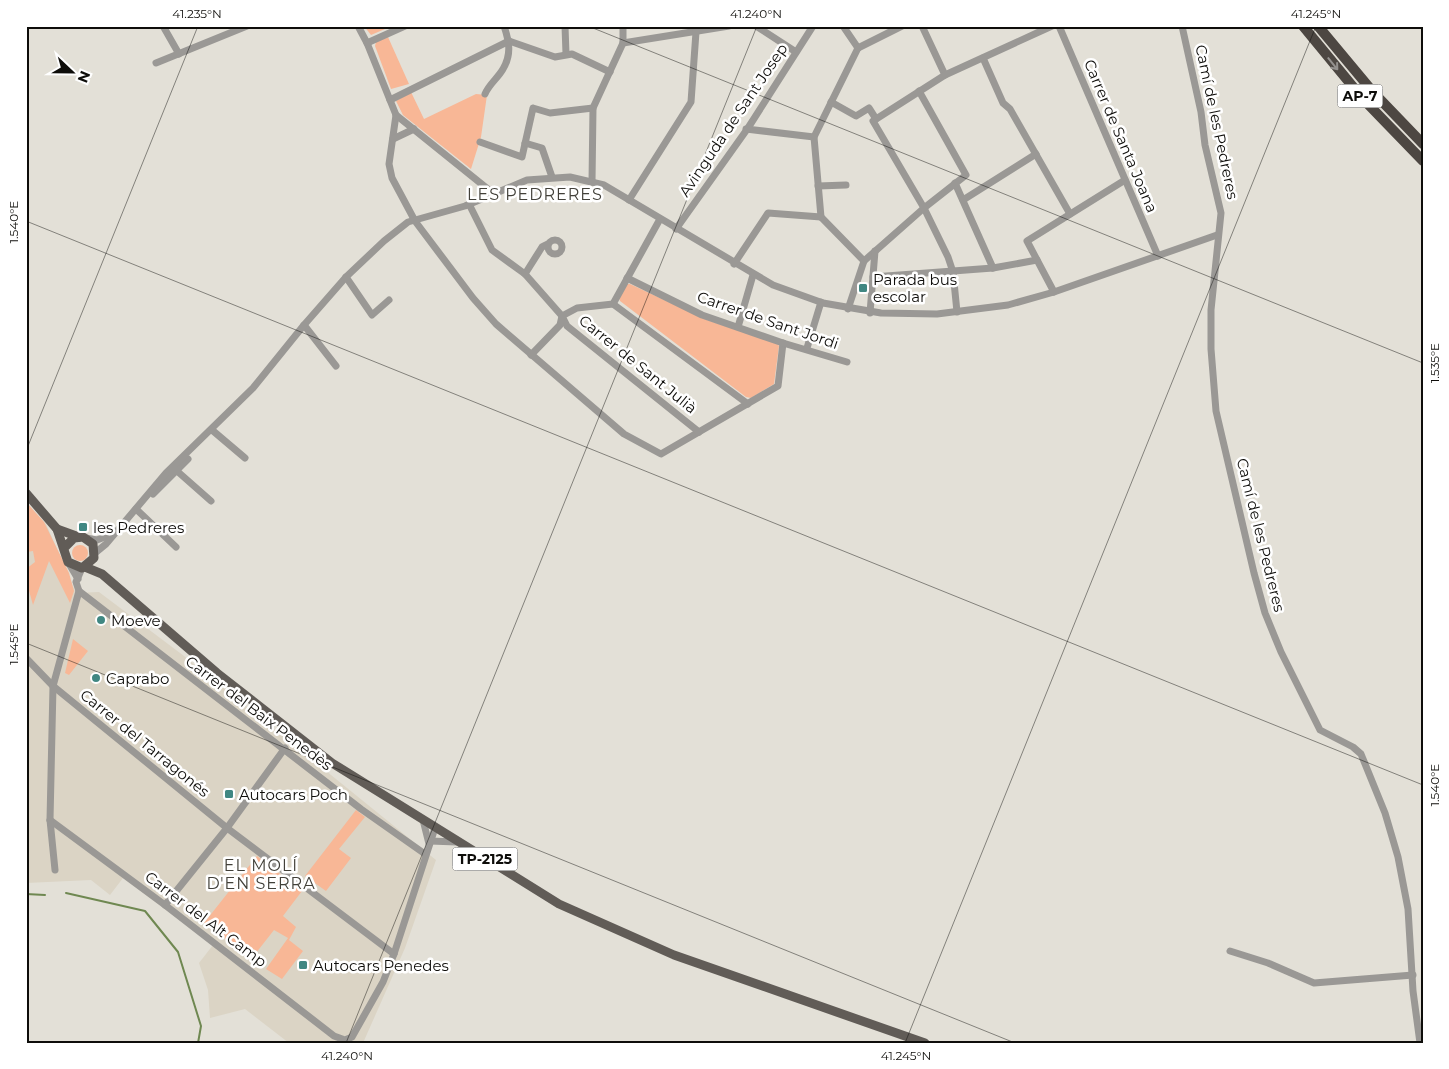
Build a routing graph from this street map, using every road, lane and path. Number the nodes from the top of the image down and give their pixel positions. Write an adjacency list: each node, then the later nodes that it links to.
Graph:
1 (163, 26): 26 (street)
2 (247, 26): 26 (street)
3 (358, 26): 22 (street)
4 (404, 26): 22 (street)
5 (504, 26): 21 (street)
6 (565, 26): 27 (street)
7 (623, 26): 23 (street)
8 (729, 26): 19 (street)
9 (756, 26): 25 (street)
10 (813, 26): 25 (street, Avinguda de Sant Josep)
11 (843, 26): 24 (street)
12 (902, 26): 24 (street)
13 (922, 26): 31 (street)
14 (1052, 26): 28 (street)
15 (1059, 26): 49 (street, Carrer de Santa Joana)
16 (1182, 26): 64 (street, Camí de les Pedreres)
17 (1303, 26): 47 (highway, AP-7, one-way to 47)
18 (1318, 26): 45 (highway, AP-7)
19 (715, 28): 20 (street)
20 (696, 32): 23 (street); 55 (street)
21 (509, 41): 27 (street); 33 (street); 34 (street)
22 (367, 43): 34 (street)
23 (623, 43): 30 (street)
24 (858, 48): 35 (street)
25 (796, 52): 40 (street, Avinguda de Sant Josep)
26 (179, 54): 29 (street)
27 (566, 54): 30 (street)
28 (983, 58): 31 (street); 46 (street)
29 (156, 63)
30 (610, 72): 36 (street)
31 (945, 75): 32 (street)
32 (919, 91): 38 (street); 51 (street)
33 (485, 94)
34 (390, 100): 37 (street)
35 (831, 102): 38 (street); 41 (street)
36 (594, 108): 44 (street); 50 (street)
37 (396, 115): 39 (street); 42 (street)
38 (874, 120): 58 (street)
39 (414, 129): 42 (street); 54 (street)
40 (746, 130): 41 (street); 63 (street, Avinguda de Sant Josep)
41 (814, 137): 53 (street)
42 (393, 139): 62 (street)
43 (480, 142): 44 (street)
44 (525, 143): 48 (street)
45 (1423, 144)
46 (1036, 154): 56 (street); 59 (street)
47 (1423, 161)
48 (552, 177): 50 (street); 54 (street)
49 (1124, 180): 59 (street); 67 (street, Carrer de Santa Joana)
50 (592, 182): 55 (street)
51 (955, 184): 56 (street); 58 (street)
52 (846, 185): 53 (street)
53 (818, 186): 60 (street)
54 (494, 194): 57 (street)
55 (629, 200): 61 (street)
56 (963, 200): 71 (street)
57 (469, 204): 62 (street); 73 (street, Carrer de Sant Julià)
58 (924, 208): 66 (street); 72 (street)
59 (1070, 214): 68 (street)
60 (821, 217): 69 (street); 70 (street)
61 (660, 219): 63 (street); 77 (street)
62 (415, 221): 76 (street); 90 (street)
63 (676, 229): 70 (street)
64 (1218, 236): 67 (street); 126 (street, Camí de les Pedreres)
65 (546, 246): 73 (street)
66 (876, 252): 69 (street); 75 (street)
67 (1158, 256): 78 (street)
68 (1037, 260): 71 (street); 78 (street)
69 (864, 262): 82 (street)
70 (734, 264): 74 (street)
71 (993, 268): 72 (street)
72 (953, 272): 75 (street); 83 (street)
73 (525, 274): 85 (street, Carrer de Sant Julià)
74 (753, 275): 80 (street); 87 (street)
75 (873, 277): 84 (street)
76 (346, 278): 79 (street); 86 (street)
77 (627, 278): 81 (street); 87 (street, Carrer de Sant Jordi)
78 (1054, 292): 83 (street)
79 (389, 300)
80 (821, 302): 82 (street); 89 (street)
81 (612, 304): 85 (street); 93 (street)
82 (848, 309): 84 (street)
83 (957, 312): 84 (street)
84 (870, 313)
85 (562, 316): 90 (street); 95 (street, Carrer de Sant Julià)
86 (304, 325): 92 (street); 94 (street)
87 (738, 327): 88 (street, Carrer de Sant Jordi)
88 (783, 343): 89 (street, Carrer de Sant Jordi); 93 (street)
89 (807, 348): 91 (street, Carrer de Sant Jordi)
90 (531, 354): 95 (street)
91 (847, 362)
92 (336, 366)
93 (748, 404): 95 (street)
94 (212, 430): 96 (street); 97 (street); 100 (street)
95 (699, 432)
96 (245, 458)
97 (177, 472): 99 (street); 100 (street)
98 (26, 493): 101 (main road)
99 (211, 500)
100 (136, 509): 102 (street); 104 (street)
101 (56, 529): 103 (main road); 105 (main road)
102 (117, 531): 103 (street); 106 (street)
103 (82, 538): 105 (main road); 106 (main road, TP-2125)
104 (176, 547)
105 (64, 548): 107 (main road)
106 (95, 556): 108 (main road); 109 (main road, TP-2125)
107 (68, 562): 108 (main road, TP-2125); 110 (street)
108 (84, 568): 109 (main road, TP-2125); 110 (street)
109 (102, 574): 116 (main road, TP-2125)
110 (78, 579): 111 (street)
111 (79, 591): 113 (street); 114 (street, Carrer del Baix Penedès)
112 (26, 658): 113 (street, Carrer del Tarragonés)
113 (53, 686): 115 (street); 117 (street, Carrer del Tarragonés)
114 (285, 748): 117 (street); 121 (street, Carrer del Baix Penedès)
115 (50, 820): 122 (street); 123 (street, Carrer del Alt Camp)
116 (423, 820): 118 (main road, TP-2125); 119 (street)
117 (227, 828): 123 (street); 125 (street, Carrer del Tarragonés)
118 (435, 828): 119 (street); 120 (main road, TP-2125)
119 (429, 842): 120 (street); 121 (street)
120 (456, 842): 127 (main road, TP-2125)
121 (425, 854): 125 (street)
122 (55, 870)
123 (165, 904): 125 (street, Carrer del Alt Camp)
124 (1230, 951): 126 (street)
125 (394, 954)
126 (1413, 975): 128 (street, Camí de les Pedreres)
127 (925, 1043)
128 (1420, 1043)

